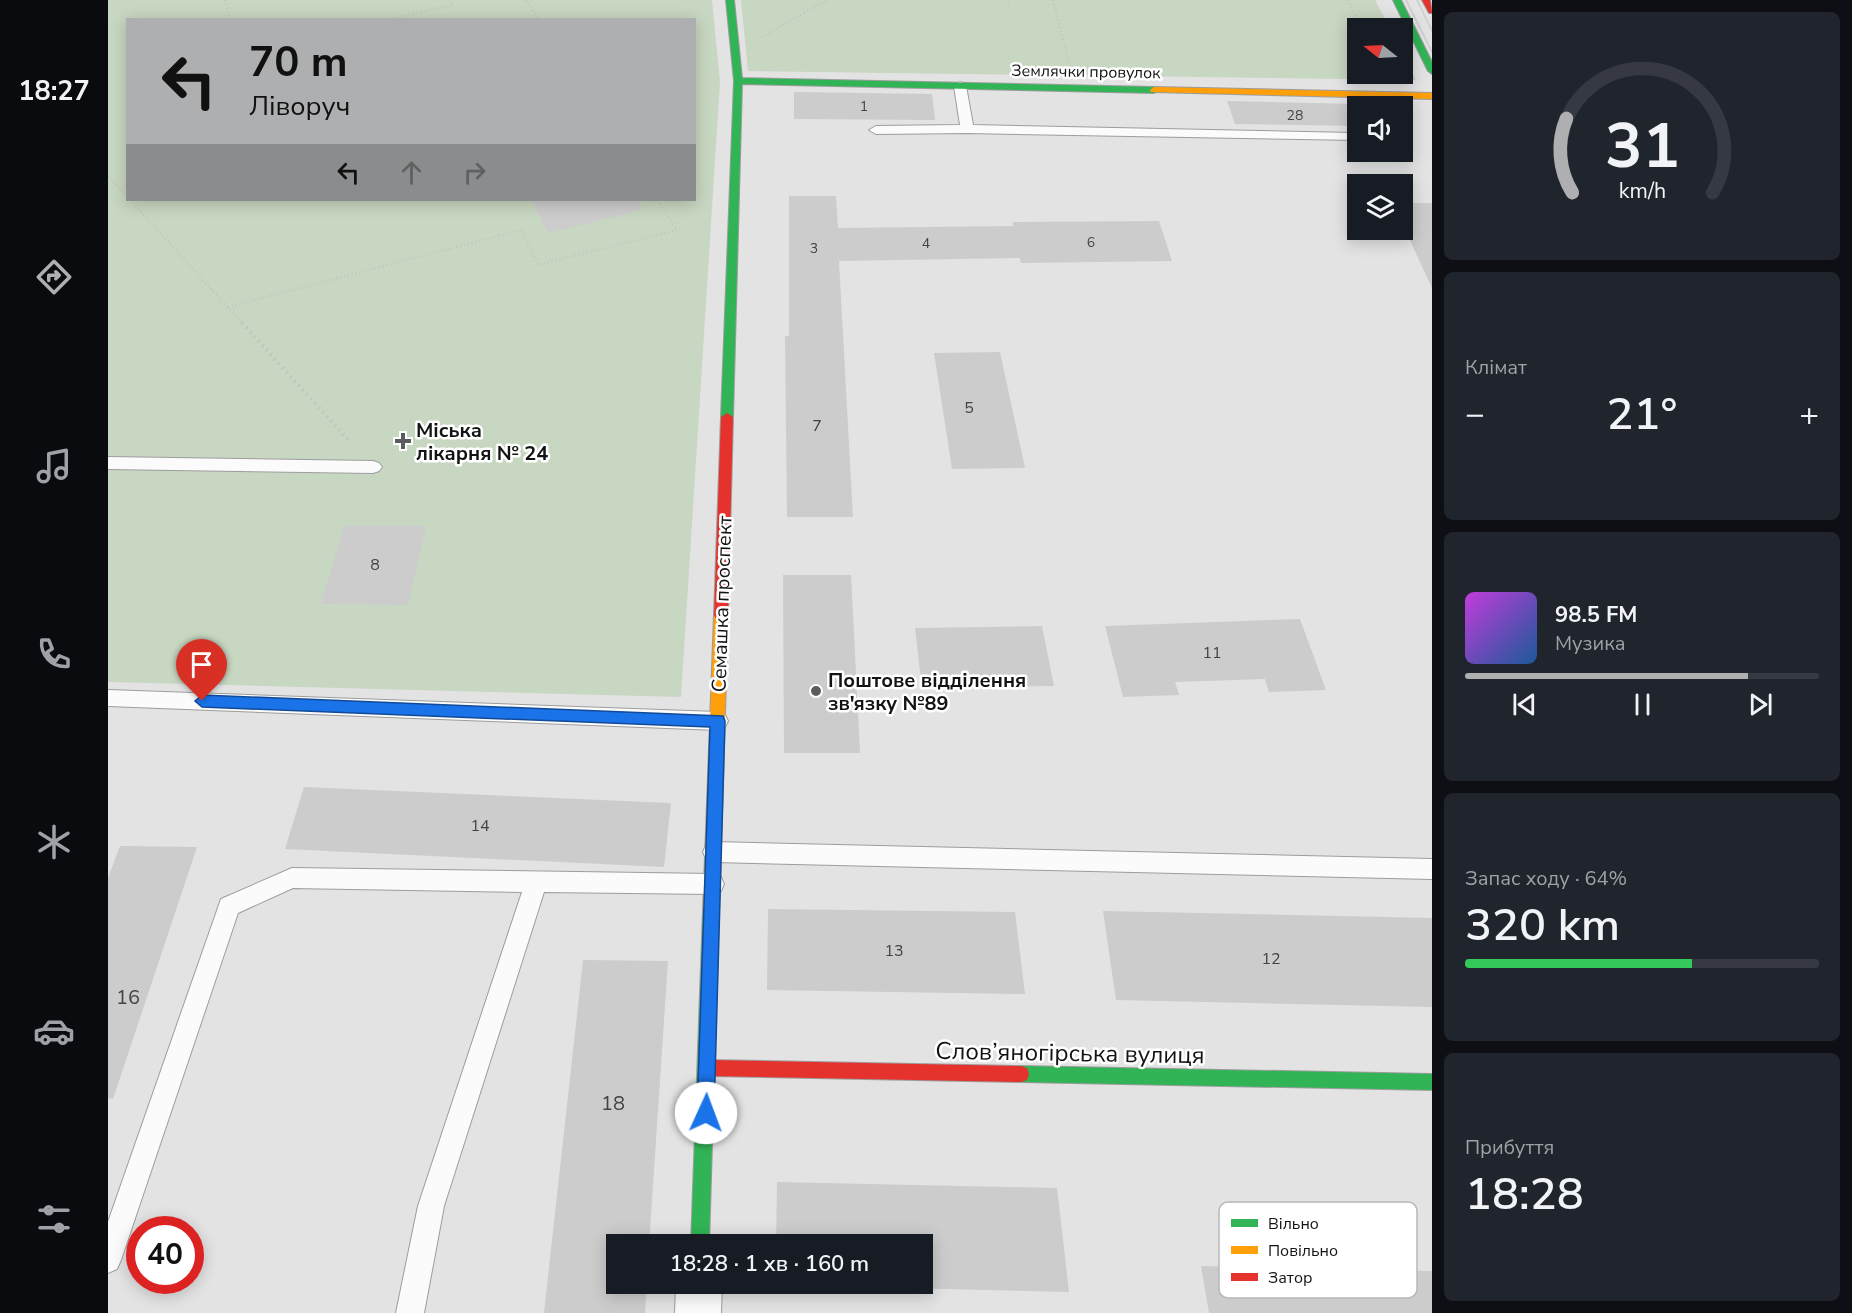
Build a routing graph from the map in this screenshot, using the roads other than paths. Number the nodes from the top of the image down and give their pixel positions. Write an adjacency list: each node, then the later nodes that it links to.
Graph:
1 (730, 0): 6 (street, Семашка проспект)
2 (1397, 0): 5 (street)
3 (1426, 0): 4 (street)
4 (1432, 11)
5 (1432, 71)
6 (738, 81): 7 (street, Землячки провулок); 15 (street, Семашка проспект)
7 (960, 86): 8 (street, Землячки провулок); 9 (lane)
8 (1432, 96)
9 (967, 129): 10 (lane); 11 (lane)
10 (876, 130)
11 (1347, 137)
12 (108, 463): 13 (lane)
13 (373, 467)
14 (108, 698): 15 (lane)
15 (718, 721): 16 (street, Семашка проспект)
16 (714, 852): 17 (lane); 19 (street, Семашка проспект)
17 (1432, 869)
18 (536, 882): 19 (lane); 23 (lane); 25 (lane)
19 (713, 884): 20 (street, Семашка проспект)
20 (708, 1068): 21 (street, Слов’яногірська вулиця); 22 (street, Семашка проспект)
21 (1432, 1082)
22 (700, 1234)
23 (108, 1260)
24 (699, 1294): 26 (street)
25 (410, 1313)
26 (698, 1313)

